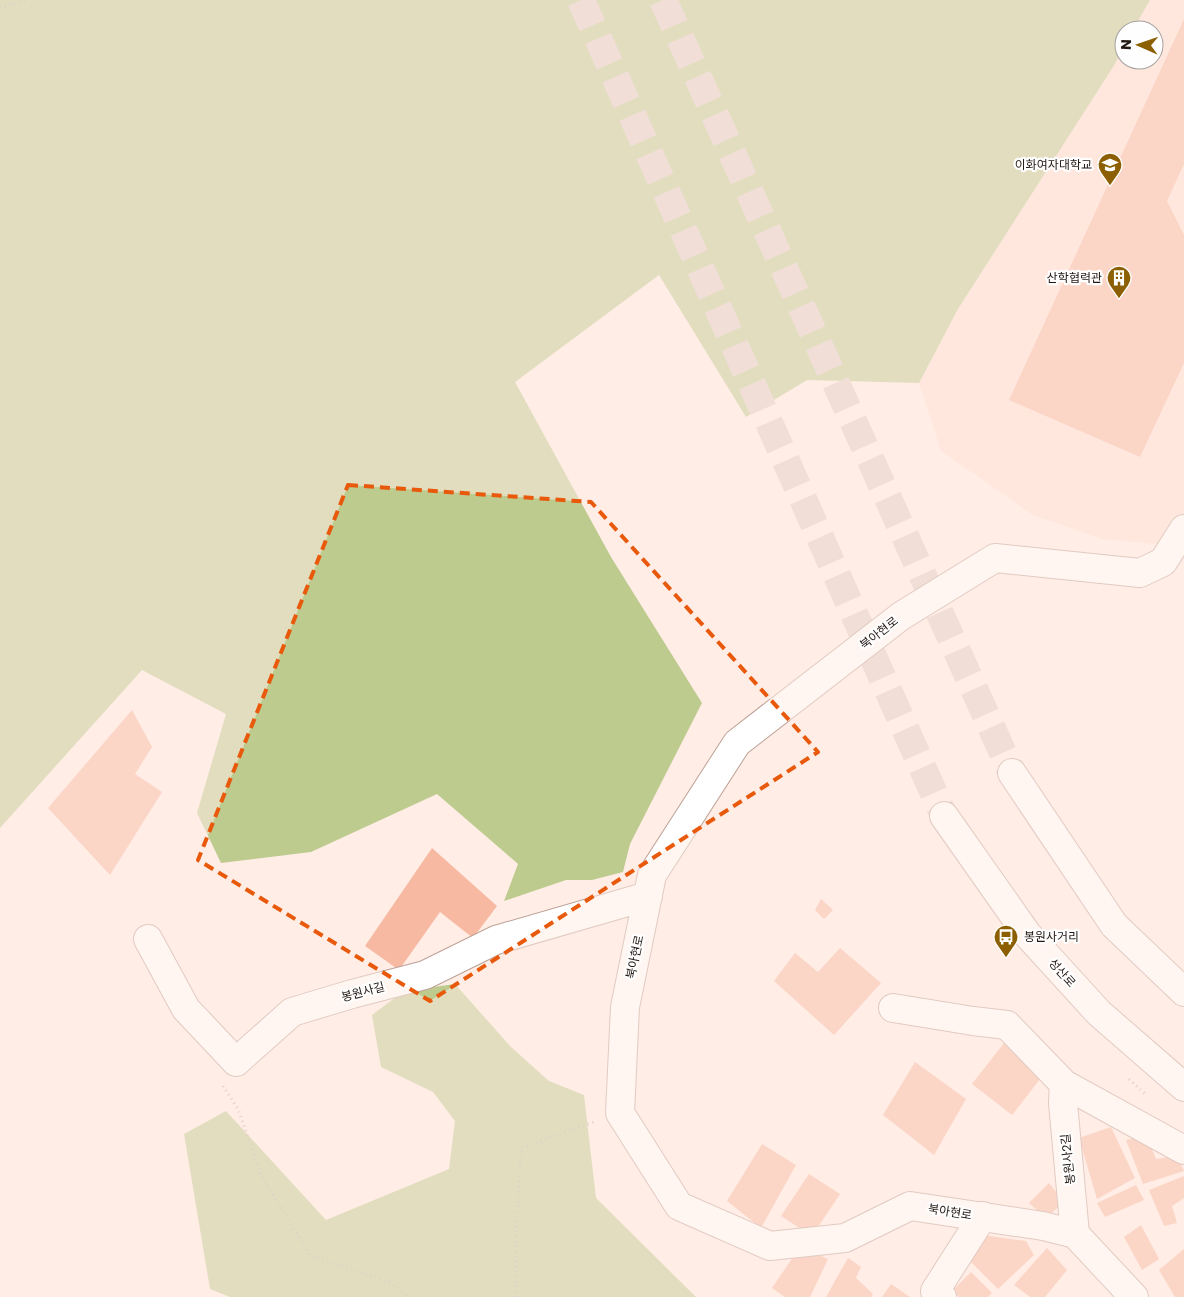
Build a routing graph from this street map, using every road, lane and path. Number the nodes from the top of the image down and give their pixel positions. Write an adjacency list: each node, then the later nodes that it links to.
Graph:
1 (26, 0): 2 (path)
2 (0, 8)
3 (1184, 530): 6 (street, 북아현로)
4 (1012, 773): 8 (street)
5 (944, 816): 12 (street, 성산로)
6 (648, 896): 7 (street, 봉원사길); 15 (street, 북아현로)
7 (148, 939)
8 (1184, 992)
9 (893, 1008): 11 (street)
10 (220, 1082): 17 (path)
11 (1064, 1084): 14 (street); 16 (street, 봉원사2길)
12 (1184, 1087)
13 (602, 1119): 18 (path)
14 (1184, 1150)
15 (983, 1216): 16 (street, 북아현로); 19 (street)
16 (1076, 1234): 20 (street)
17 (408, 1297)
18 (517, 1297)
19 (942, 1297)
20 (1134, 1297)

